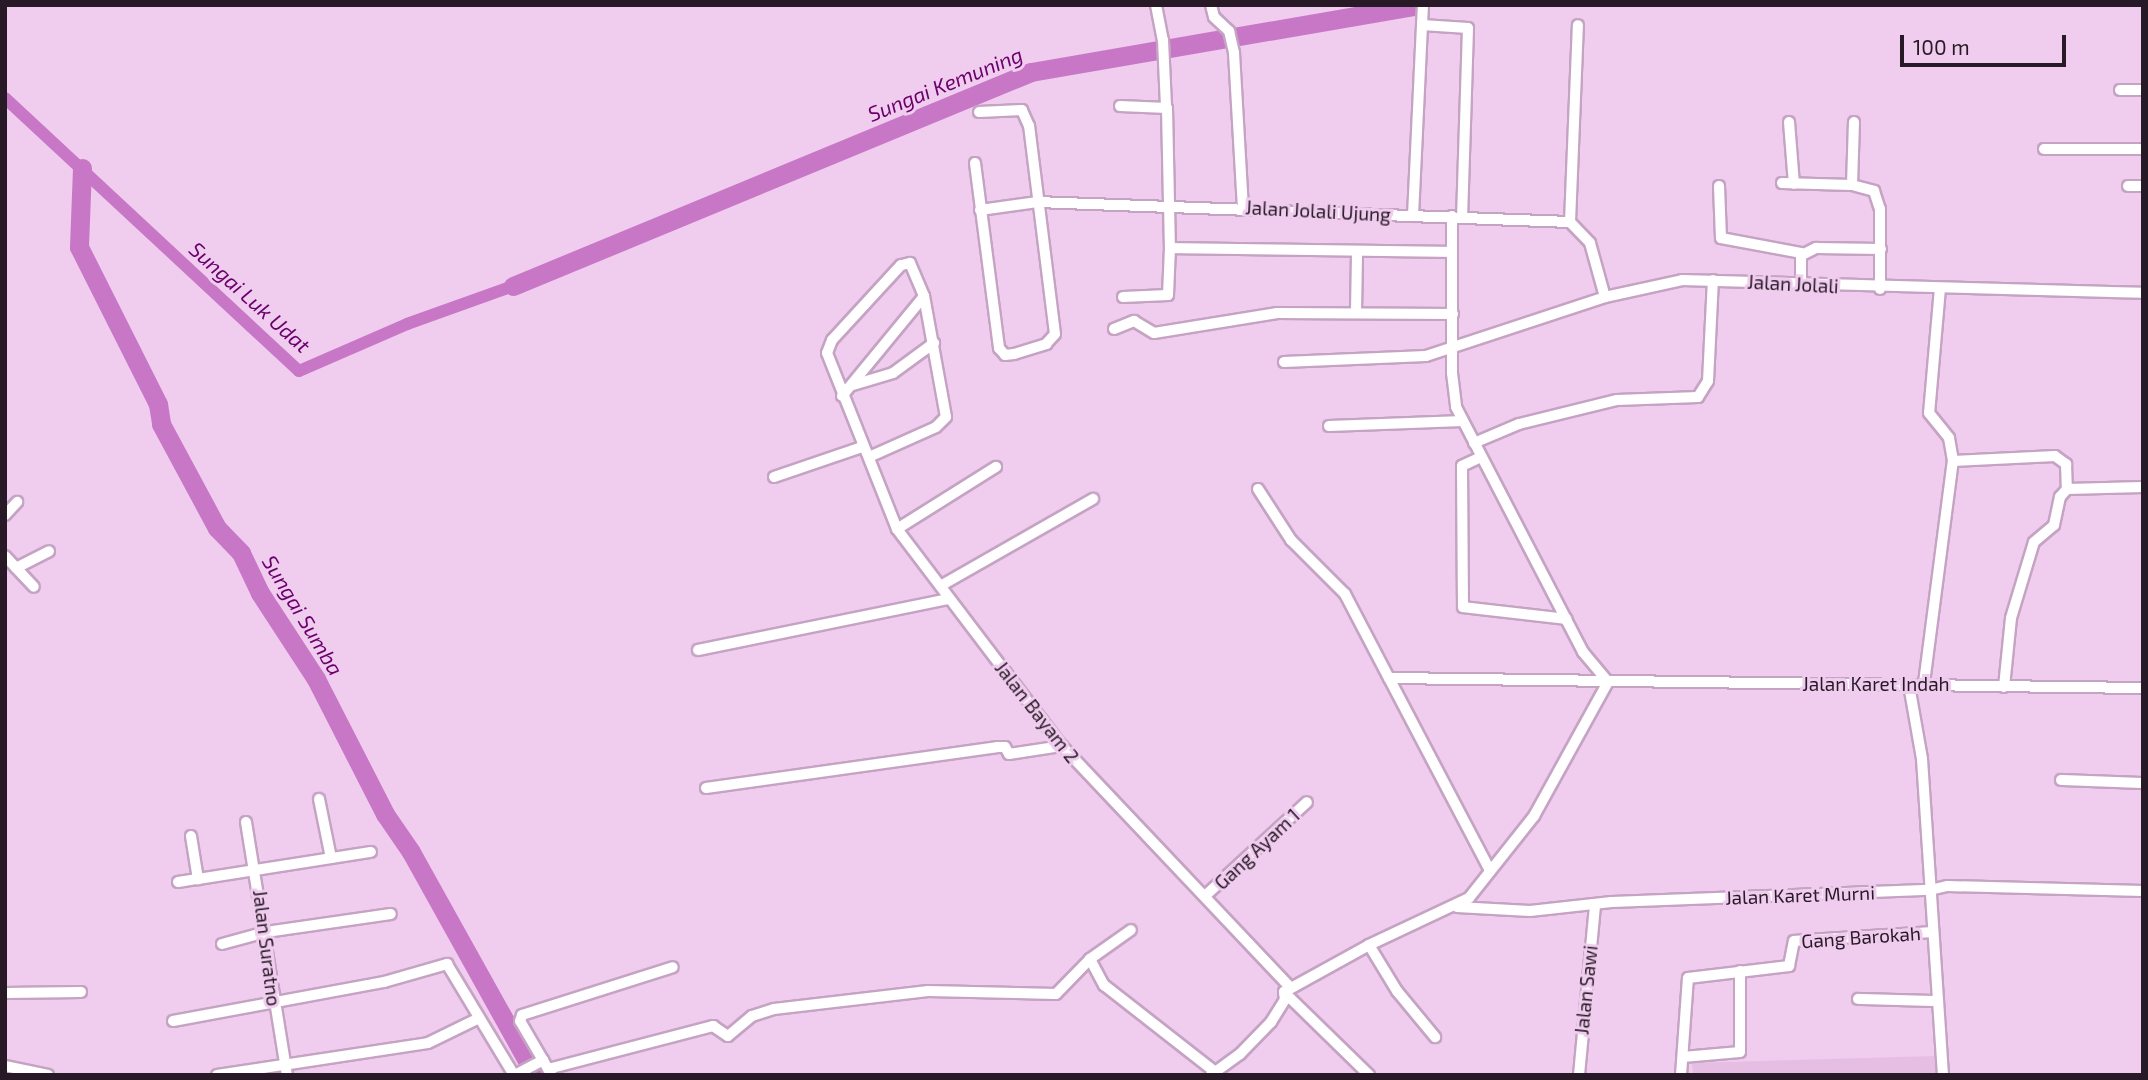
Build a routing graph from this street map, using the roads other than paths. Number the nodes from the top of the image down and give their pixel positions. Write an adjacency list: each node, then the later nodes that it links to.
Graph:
1 (1156, 5): 8 (street)
2 (1211, 5): 23 (street)
3 (1423, 15): 25 (street); 26 (street)
4 (1578, 25): 27 (street)
5 (2120, 90): 6 (street)
6 (2143, 90)
7 (1120, 106): 8 (street)
8 (1166, 106): 22 (street)
9 (979, 112): 21 (street)
10 (1789, 122): 16 (street)
11 (1854, 122): 17 (street)
12 (2044, 149): 13 (street)
13 (2143, 149)
14 (975, 163): 24 (street)
15 (1782, 183): 16 (street)
16 (1794, 184): 17 (street)
17 (1852, 185): 29 (street)
18 (1719, 186): 32 (street)
19 (2128, 186): 20 (street)
20 (2143, 186)
21 (1037, 202): 22 (street, Jalan Jolali Ujung); 24 (street, Jalan Jolali Ujung); 24 (street)
22 (1168, 207): 23 (street, Jalan Jolali Ujung); 28 (street)
23 (1243, 208): 25 (street, Jalan Jolali Ujung)
24 (980, 210)
25 (1413, 216): 26 (street, Jalan Jolali Ujung)
26 (1457, 216): 27 (street, Jalan Jolali Ujung); 30 (street)
27 (1570, 222): 40 (street)
28 (1170, 248): 31 (street); 39 (street)
29 (1881, 249): 32 (street); 36 (street)
30 (1452, 252): 31 (street); 42 (street)
31 (1357, 254): 41 (street)
32 (1802, 255): 34 (street)
33 (1713, 280): 34 (street, Jalan Jolali); 40 (street, Jalan Jolali); 51 (street)
34 (1801, 285): 36 (street, Jalan Jolali)
35 (1940, 288): 36 (street, Jalan Jolali); 37 (street, Jalan Jolali); 55 (street)
36 (1880, 289)
37 (2143, 293)
38 (924, 296): 44 (street); 47 (street); 48 (street, Jalan Bayam 2)
39 (1123, 297)
40 (1605, 297): 45 (street, Jalan Jolali)
41 (1356, 312): 42 (street); 43 (street)
42 (1452, 314): 45 (street)
43 (1114, 330)
44 (934, 343): 47 (street); 53 (street)
45 (1454, 349): 46 (street, Jalan Jolali); 49 (street)
46 (1283, 362)
47 (853, 385): 48 (street)
48 (842, 396): 52 (street, Jalan Bayam 2)
49 (1462, 421): 50 (street); 51 (street)
50 (1329, 426)
51 (1474, 443): 54 (street)
52 (862, 447): 53 (street, Jalan Bayam 2); 57 (street)
53 (869, 457): 64 (street, Jalan Bayam 2)
54 (1481, 457): 71 (street); 71 (street)
55 (1954, 461): 60 (street); 75 (street)
56 (996, 467): 64 (street)
57 (774, 477)
58 (2143, 486): 60 (street)
59 (1258, 489): 73 (street)
60 (2067, 489): 77 (street)
61 (1093, 499): 68 (street)
62 (17, 502): 63 (street)
63 (5, 515)
64 (897, 529): 68 (street, Jalan Bayam 2)
65 (49, 551): 67 (street)
66 (5, 555): 67 (street)
67 (16, 569): 69 (street)
68 (942, 585): 70 (street, Jalan Bayam 2)
69 (34, 587)
70 (949, 598): 72 (street); 79 (street, Jalan Bayam 2)
71 (1566, 619): 74 (street)
72 (698, 650)
73 (1389, 678): 74 (street, Jalan Karet Indah); 90 (street)
74 (1608, 682): 76 (street, Jalan Karet Indah); 90 (street)
75 (1924, 683): 76 (street, Jalan Karet Indah); 77 (street, Jalan Karet Indah)
76 (1909, 685): 93 (street)
77 (2004, 687): 78 (street, Jalan Karet Indah)
78 (2143, 688)
79 (1062, 747): 82 (street); 95 (street, Jalan Bayam 2)
80 (2061, 780): 81 (street)
81 (2143, 783)
82 (706, 788)
83 (319, 799): 88 (street)
84 (1307, 802): 95 (street, Gang Ayam 1)
85 (246, 822): 89 (street, Jalan Suratno)
86 (191, 836): 91 (street)
87 (371, 852): 88 (street)
88 (331, 858): 89 (street)
89 (256, 867): 91 (street); 100 (street, Jalan Suratno)
90 (1490, 870): 97 (street)
91 (198, 878): 92 (street)
92 (178, 882)
93 (1930, 890): 94 (street, Jalan Karet Murni); 96 (street, Jalan Karet Murni); 101 (street)
94 (2143, 891)
95 (1206, 895): 107 (street, Jalan Bayam 2)
96 (1595, 905): 97 (street, Jalan Karet Murni); 126 (street, Jalan Sawi)
97 (1457, 907): 103 (street)
98 (391, 914): 100 (street)
99 (1131, 930): 104 (street)
100 (265, 932): 102 (street); 111 (street, Jalan Suratno)
101 (1932, 932): 106 (street, Gang Barokah); 112 (street)
102 (222, 944)
103 (1369, 945): 107 (street); 115 (street)
104 (1090, 959): 119 (street); 120 (street)
105 (673, 967): 119 (street)
106 (1740, 971): 116 (street, Gang Barokah); 116 (street)
107 (1288, 990): 120 (street); 125 (street, Jalan Bayam 2)
108 (80, 992): 109 (street)
109 (5, 993)
110 (1858, 999): 112 (street)
111 (272, 1001): 113 (street); 114 (street); 117 (street, Jalan Suratno)
112 (1937, 1001): 128 (street)
113 (479, 1018): 117 (street); 121 (street)
114 (173, 1021)
115 (1435, 1038)
116 (1683, 1057): 127 (street)
117 (286, 1061): 123 (street); 124 (street, Jalan Suratno)
118 (5, 1066): 122 (street)
119 (545, 1067): 121 (street)
120 (1213, 1073)
121 (517, 1074)
122 (48, 1075)
123 (216, 1075)
124 (287, 1075)
125 (1368, 1075)
126 (1579, 1075)
127 (1681, 1075)
128 (1943, 1075)

